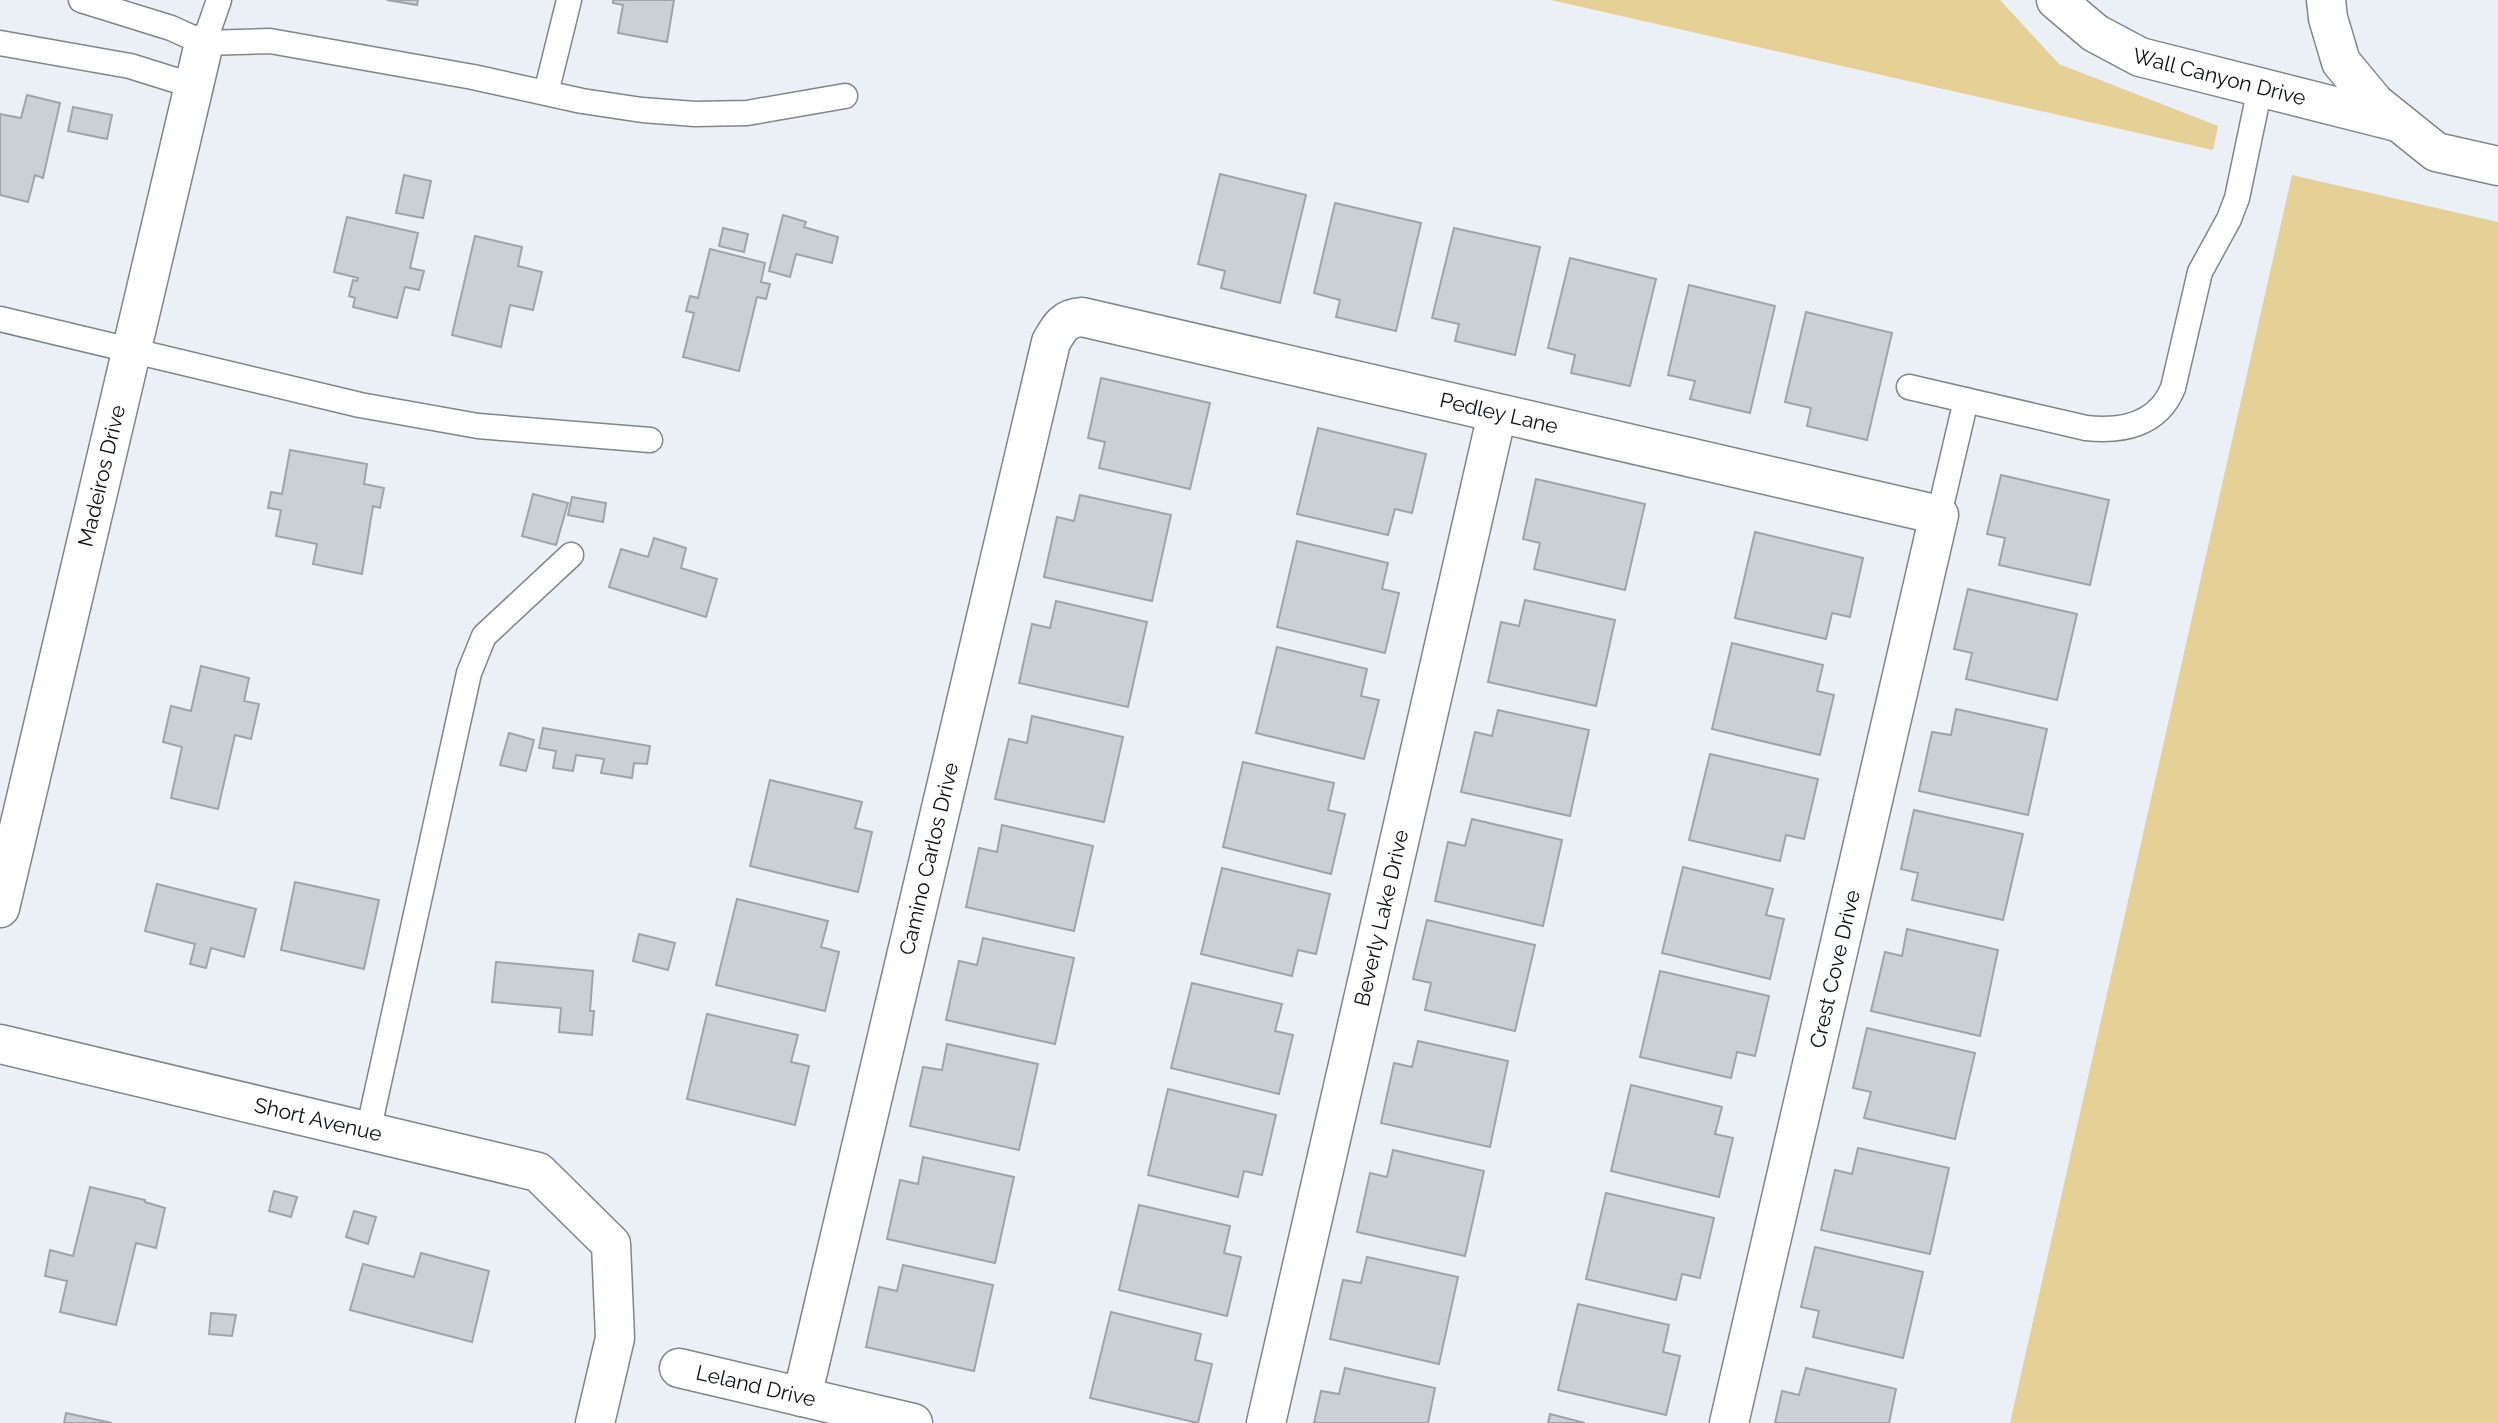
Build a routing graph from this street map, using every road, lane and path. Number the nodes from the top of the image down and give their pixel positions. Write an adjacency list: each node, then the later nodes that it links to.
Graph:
1 (81, 0): 7 (lane)
2 (219, 0): 7 (lane)
3 (569, 0): 10 (lane)
4 (2056, 0): 9 (street, Wall Canyon Drive)
5 (2326, 0): 12 (street)
6 (0, 43): 8 (lane)
7 (204, 43): 8 (street, Madeiros Drive); 10 (lane)
8 (194, 86): 16 (street, Madeiros Drive)
9 (2260, 88): 12 (street, Wall Canyon Drive); 18 (lane)
10 (546, 93): 11 (lane)
11 (845, 96)
12 (2404, 128): 13 (street)
13 (2498, 166)
14 (0, 319): 16 (lane)
15 (1062, 324): 19 (street, Pedley Lane); 27 (street, Camino Carlos Drive)
16 (131, 349): 20 (lane); 23 (street, Madeiros Drive)
17 (1909, 387): 18 (lane)
18 (1966, 400): 21 (lane)
19 (1497, 414): 21 (street, Pedley Lane); 30 (street, Beverly Lake Drive)
20 (650, 440)
21 (1939, 515): 31 (street, Crest Cove Drive)
22 (571, 555): 25 (lane)
23 (0, 908)
24 (0, 1044): 25 (street, Short Avenue)
25 (368, 1132): 28 (street, Short Avenue)
26 (679, 1368): 27 (street, Leland Drive)
27 (802, 1397): 29 (street, Leland Drive)
28 (595, 1423)
29 (913, 1423)
30 (1266, 1423)
31 (1729, 1423)

